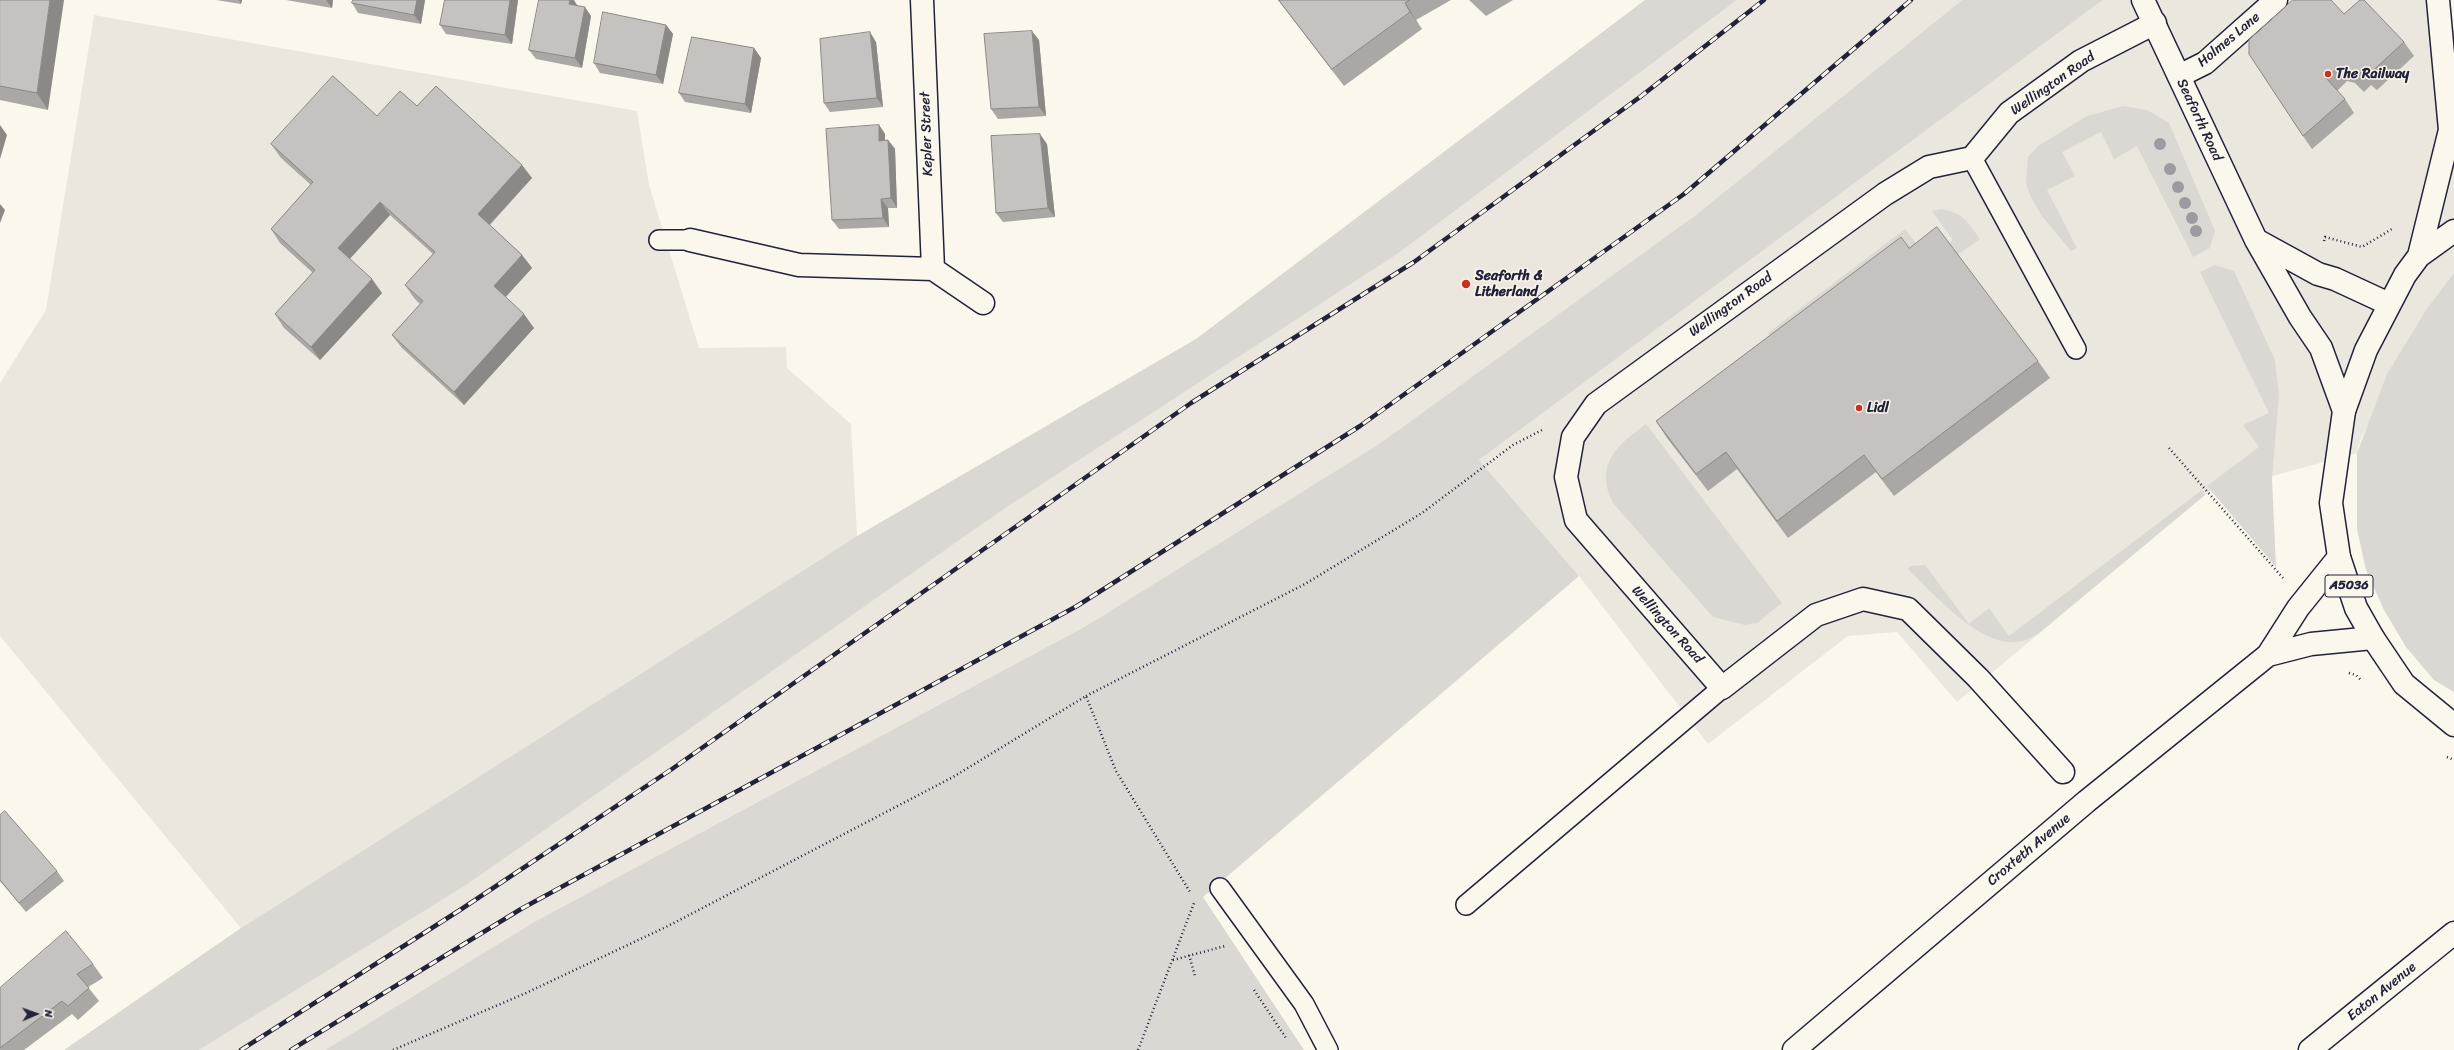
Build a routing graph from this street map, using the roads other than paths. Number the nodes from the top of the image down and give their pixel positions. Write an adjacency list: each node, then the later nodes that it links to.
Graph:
1 (922, 0): 14 (main road, Kepler Street)
2 (2142, 0): 5 (main road, Seaforth Road)
3 (2276, 0): 7 (main road, Holmes Lane)
4 (2438, 0): 6 (main road, A5036); 13 (main road, A5036)
5 (2155, 23): 7 (main road, Seaforth Road); 8 (main road, Wellington Road)
6 (2454, 28)
7 (2179, 76): 12 (main road, Seaforth Road)
8 (1972, 158): 17 (lane); 22 (main road, Wellington Road)
9 (2454, 231): 13 (main road, A5036)
10 (659, 240): 11 (lane)
11 (690, 240): 14 (main road)
12 (2256, 240): 16 (main road); 18 (main road, Seaforth Road)
13 (2419, 256): 16 (main road, A5036)
14 (933, 269): 15 (main road)
15 (983, 303)
16 (2389, 304): 18 (main road, A5036)
17 (2076, 349)
18 (2344, 411): 19 (main road, A5036)
19 (2339, 557): 20 (main road, A5036); 21 (main road, Croxteth Avenue)
20 (2373, 638): 21 (main road, Croxteth Avenue); 23 (main road, A5036)
21 (2268, 655): 29 (main road, Croxteth Avenue)
22 (1722, 688): 24 (main road); 26 (lane)
23 (2454, 725)
24 (2063, 772)
25 (1220, 888): 28 (lane)
26 (1466, 905)
27 (2454, 933): 30 (main road, Eaton Avenue)
28 (1328, 1050)
29 (1794, 1050)
30 (2310, 1050)

